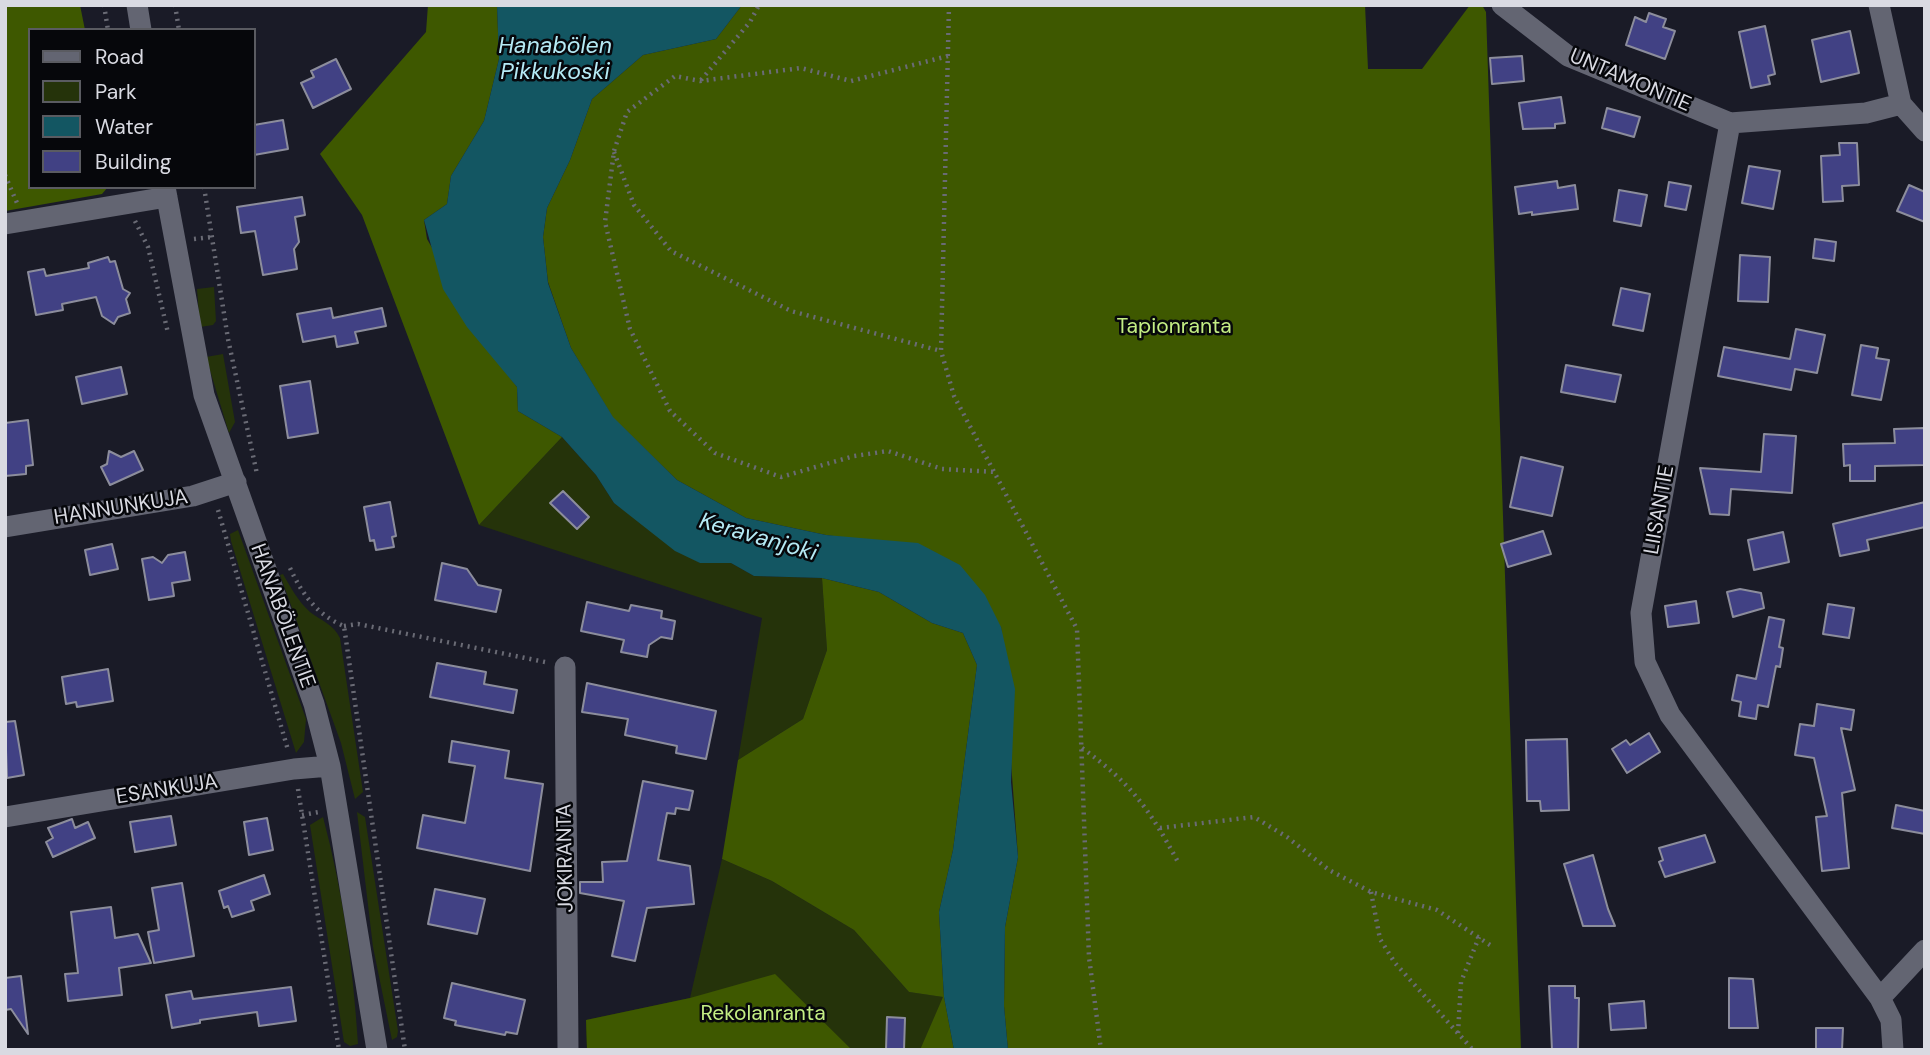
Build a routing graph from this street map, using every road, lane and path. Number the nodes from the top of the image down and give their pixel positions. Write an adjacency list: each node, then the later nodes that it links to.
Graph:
1 (104, 5): 8 (path)
2 (137, 5): 9 (street)
3 (175, 5): 10 (path)
4 (760, 5): 12 (path)
5 (949, 5): 11 (path)
6 (1502, 5): 14 (street, UNTAMONTIE)
7 (1879, 5): 13 (street)
8 (108, 28)
9 (141, 28)
10 (179, 28)
11 (948, 56): 12 (path); 23 (path)
12 (700, 81): 16 (path)
13 (1901, 104): 14 (street); 15 (street)
14 (1730, 124): 42 (street, LIISANTIE)
15 (1925, 131)
16 (614, 151): 23 (path); 24 (path)
17 (5, 175): 21 (path)
18 (204, 189): 26 (path)
19 (166, 192): 20 (street); 25 (street, HANABÖLENTIE)
20 (128, 203): 21 (street); 22 (path)
21 (12, 223)
22 (169, 336)
23 (941, 351): 24 (path)
24 (996, 472): 32 (path)
25 (236, 482): 27 (street, HANNUNKUJA); 33 (street, HANABÖLENTIE)
26 (261, 488)
27 (212, 491): 28 (street, HANNUNKUJA); 34 (path)
28 (5, 527)
29 (287, 559): 30 (path)
30 (344, 626): 31 (path); 46 (path)
31 (565, 667): 47 (street, JOKIRANTA)
32 (1082, 747): 36 (path); 48 (path)
33 (330, 766): 34 (street, ESANKUJA); 45 (street, HANABÖLENTIE)
34 (294, 769): 35 (street, ESANKUJA); 44 (path)
35 (5, 817)
36 (1160, 828): 37 (path); 38 (path)
37 (1178, 862)
38 (1371, 892): 39 (path); 43 (path)
39 (1479, 937): 40 (path); 43 (path)
40 (1490, 945)
41 (1925, 950): 42 (street)
42 (1880, 998): 50 (street, LIISANTIE)
43 (1458, 1034): 49 (path)
44 (339, 1050)
45 (377, 1050)
46 (405, 1050)
47 (568, 1050)
48 (1101, 1050)
49 (1473, 1050)
50 (1893, 1050)

